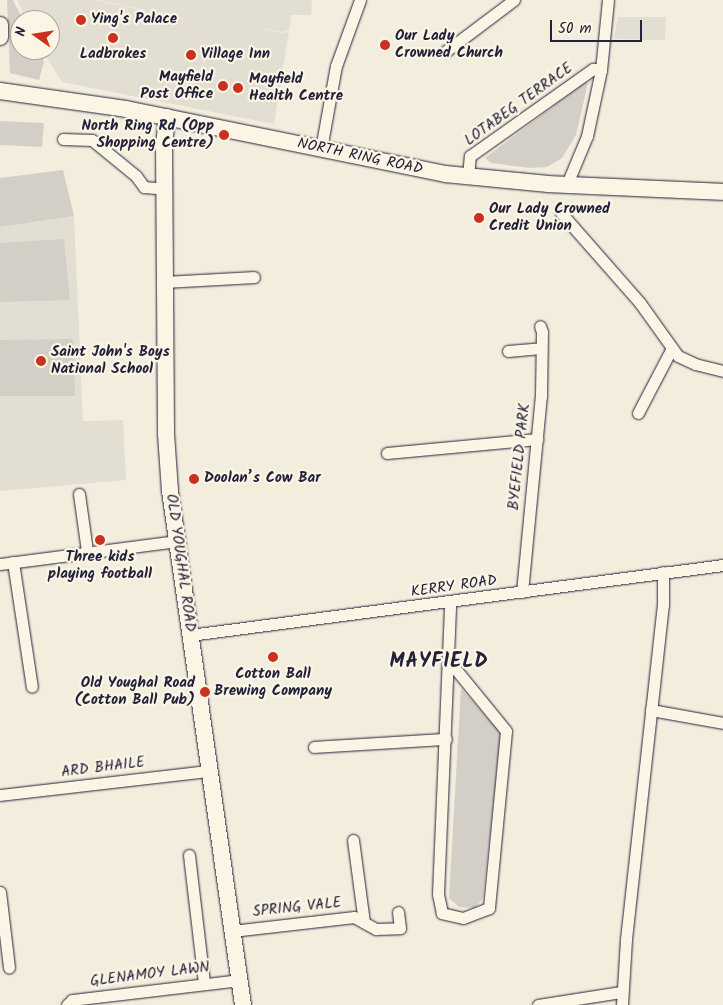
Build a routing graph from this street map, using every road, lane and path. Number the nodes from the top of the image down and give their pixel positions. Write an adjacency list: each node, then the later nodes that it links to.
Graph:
1 (360, 0): 11 (street)
2 (514, 0): 6 (street)
3 (608, 0): 7 (street)
4 (0, 25): 5 (street)
5 (0, 37)
6 (446, 51)
7 (601, 70): 12 (street, LOTABEG TERRACE); 13 (street)
8 (0, 91): 9 (street, NORTH RING ROAD)
9 (167, 117): 11 (street, NORTH RING ROAD); 14 (street, OLD YOUGHAL ROAD)
10 (63, 139): 14 (street)
11 (321, 149): 12 (street, NORTH RING ROAD)
12 (468, 177): 13 (street, NORTH RING ROAD)
13 (567, 184): 15 (street, NORTH RING ROAD)
14 (165, 189): 18 (street, OLD YOUGHAL ROAD)
15 (723, 192)
16 (561, 213): 21 (street)
17 (254, 277): 18 (street)
18 (165, 282): 28 (street, OLD YOUGHAL ROAD)
19 (540, 326): 20 (street, BYEFIELD PARK)
20 (541, 348): 22 (street); 25 (street, BYEFIELD PARK)
21 (672, 348): 23 (street); 24 (street)
22 (508, 351)
23 (723, 371)
24 (638, 412)
25 (537, 439): 26 (street); 34 (street, BYEFIELD PARK)
26 (387, 453)
27 (79, 494): 29 (street)
28 (176, 540): 29 (street); 36 (street, OLD YOUGHAL ROAD)
29 (87, 551): 30 (street)
30 (13, 562): 31 (street); 38 (street)
31 (0, 564)
32 (723, 565): 33 (street, KERRY ROAD)
33 (663, 572): 34 (street, KERRY ROAD); 39 (street)
34 (522, 592): 35 (street, KERRY ROAD)
35 (450, 603): 36 (street, KERRY ROAD); 37 (street)
36 (190, 635): 43 (street, OLD YOUGHAL ROAD)
37 (449, 661): 41 (street); 41 (street)
38 (32, 687)
39 (651, 710): 40 (street); 54 (street)
40 (723, 723)
41 (446, 739): 42 (street)
42 (314, 747)
43 (209, 771): 44 (street, ARD BHAILE); 50 (street, OLD YOUGHAL ROAD)
44 (0, 795)
45 (352, 840): 49 (street, SPRING VALE)
46 (189, 855): 53 (street)
47 (0, 892): 51 (street)
48 (398, 912): 49 (street, SPRING VALE)
49 (364, 922): 50 (street, SPRING VALE)
50 (232, 930): 52 (street, OLD YOUGHAL ROAD)
51 (9, 967)
52 (239, 980): 53 (street, GLENAMOY LAWN); 57 (street, OLD YOUGHAL ROAD)
53 (204, 983): 55 (street, GLENAMOY LAWN)
54 (621, 992): 58 (street); 59 (street)
55 (127, 999): 56 (street, GLENAMOY LAWN)
56 (67, 1005)
57 (243, 1005)
58 (538, 1005)
59 (622, 1005)

